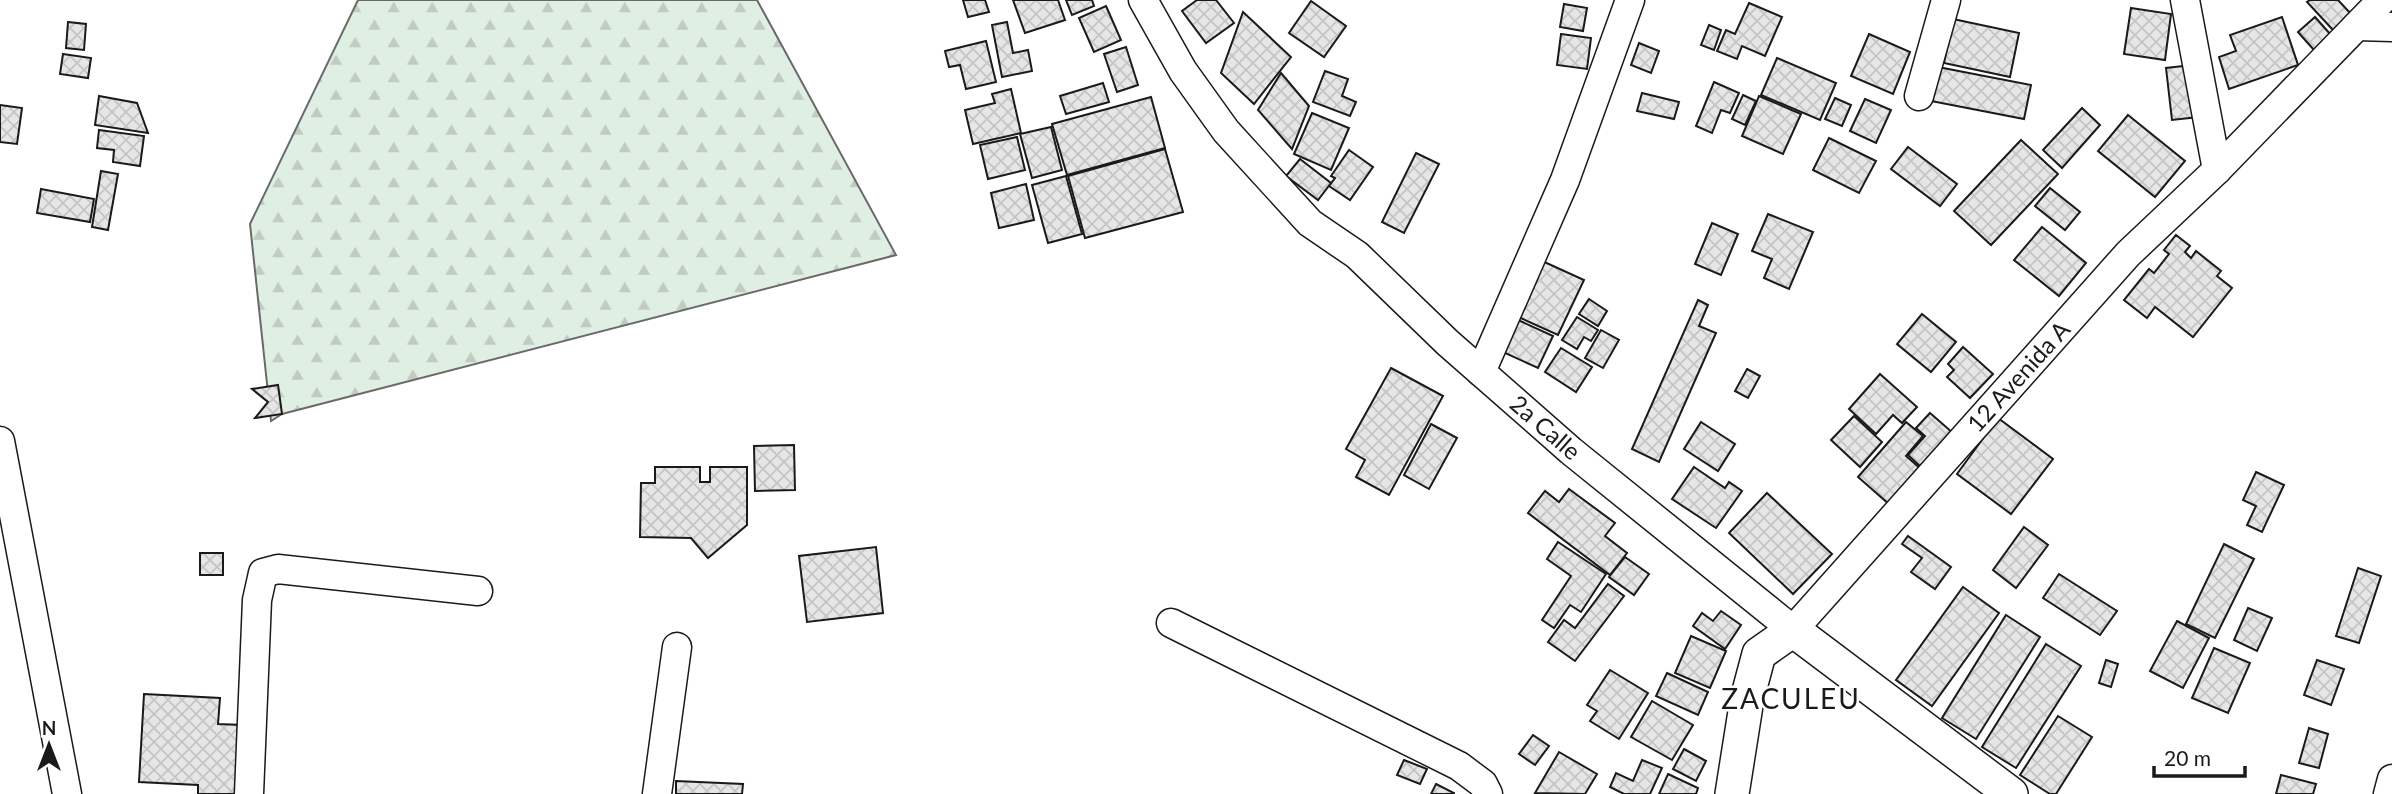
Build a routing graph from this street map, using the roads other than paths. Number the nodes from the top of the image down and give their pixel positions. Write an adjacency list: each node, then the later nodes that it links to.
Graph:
1 (1143, 0): 10 (street, 2a Calle)
2 (1630, 0): 10 (street)
3 (1945, 0): 8 (street)
4 (2185, 0): 9 (street)
5 (2382, 0): 6 (street, 12 Avenida A)
6 (2357, 26): 7 (street); 9 (street, 12 Avenida A)
7 (2392, 27)
8 (1919, 96)
9 (2217, 170): 14 (street, 12 Avenida A)
10 (1481, 372): 14 (street, 2a Calle)
11 (0, 441): 17 (street)
12 (478, 591): 18 (street)
13 (1171, 623): 20 (street)
14 (1793, 630): 21 (street, 12 Avenida A); 22 (street, 2a Calle)
15 (677, 647): 19 (street)
16 (2392, 779): 23 (street)
17 (67, 794)
18 (249, 794)
19 (657, 794)
20 (1489, 794)
21 (1732, 794)
22 (2011, 794)
23 (2388, 794)

